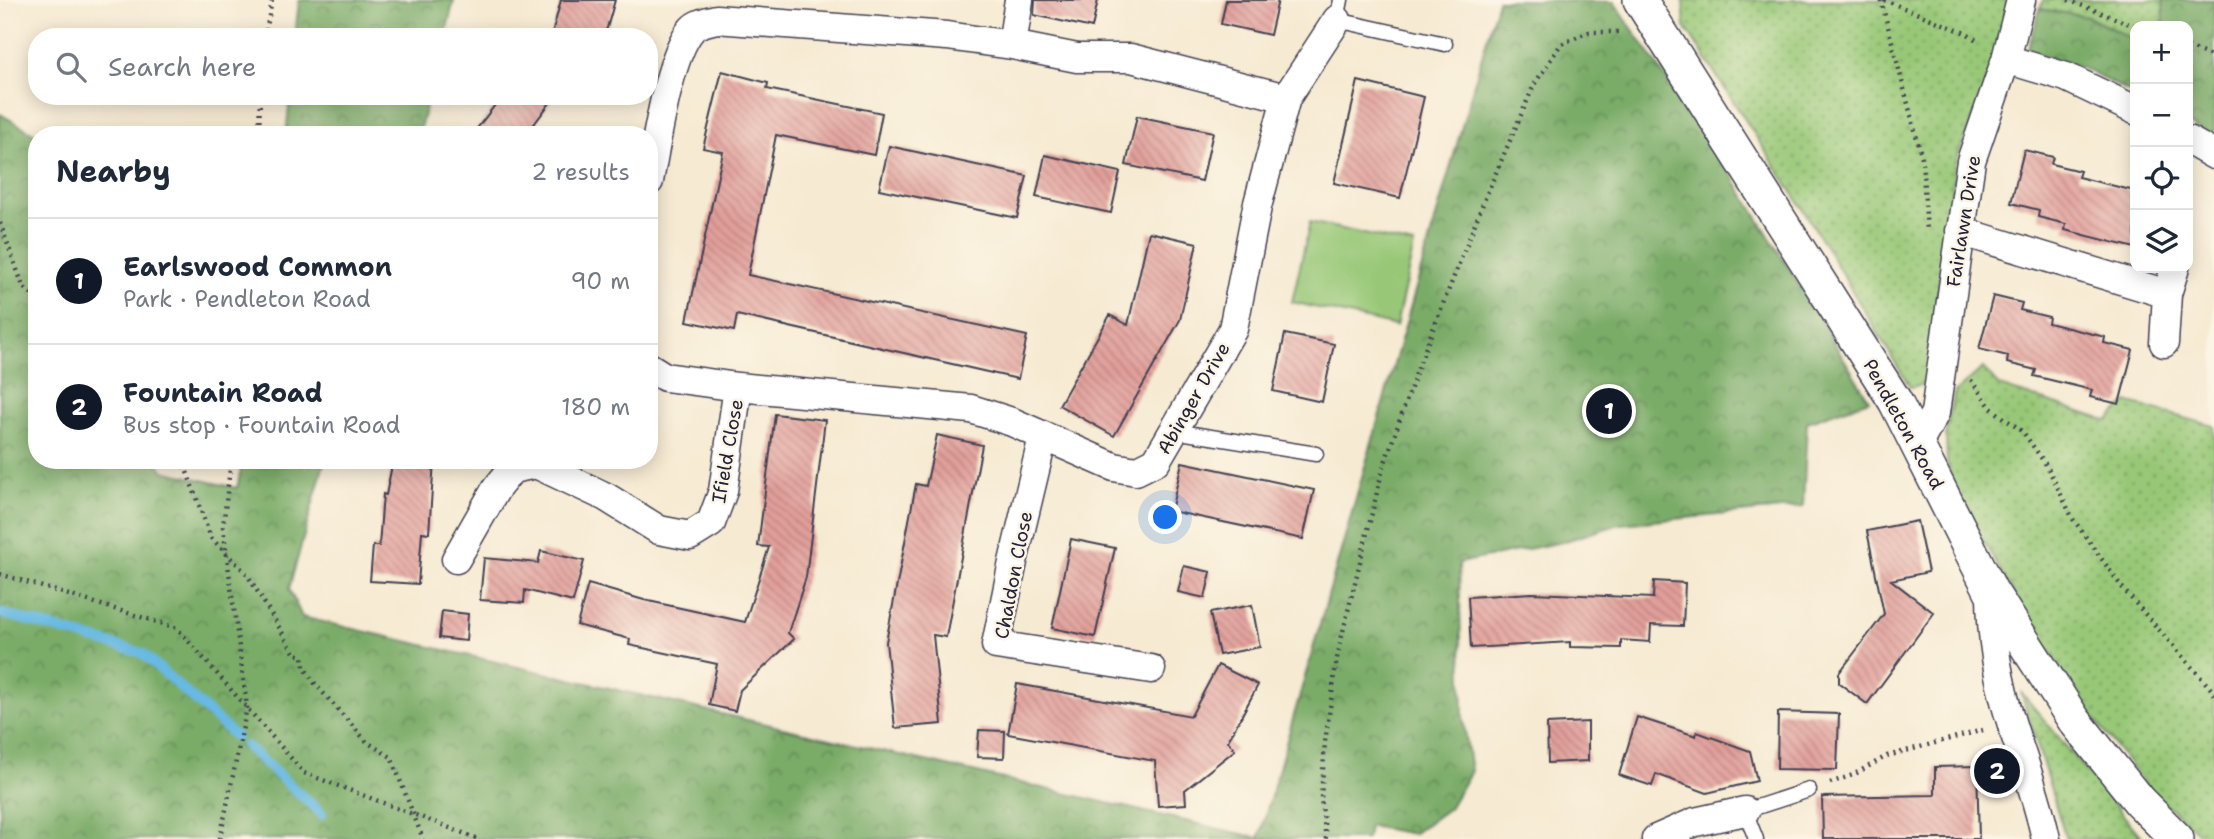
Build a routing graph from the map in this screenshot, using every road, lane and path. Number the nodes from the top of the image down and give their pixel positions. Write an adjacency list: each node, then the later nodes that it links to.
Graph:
1 (272, 0): 10 (path)
2 (1019, 0): 12 (street)
3 (1882, 0): 15 (path); 25 (path)
4 (2021, 0): 15 (street, Fairlawn Drive)
5 (2068, 0): 9 (path)
6 (1339, 10): 11 (lane); 16 (street, Abinger Drive)
7 (1651, 10): 34 (street, Pendleton Road); 54 (path)
8 (775, 11): 12 (street); 20 (street)
9 (2130, 24)
10 (267, 28)
11 (1445, 44)
12 (1012, 45): 16 (street)
13 (2193, 49): 14 (path)
14 (2214, 57)
15 (2006, 59): 18 (street); 24 (street, Fairlawn Drive)
16 (1286, 98): 32 (street, Abinger Drive)
17 (260, 105): 19 (path)
18 (2130, 108)
19 (259, 126)
20 (658, 137)
21 (2193, 143): 22 (street)
22 (2214, 155)
23 (0, 223): 27 (path)
24 (1960, 231): 26 (street); 28 (street, Fairlawn Drive)
25 (1927, 238)
26 (2171, 281): 29 (street)
27 (28, 291)
28 (1945, 341): 34 (street, Fairlawn Drive); 45 (path)
29 (2164, 343)
30 (658, 373): 31 (street, Abinger Drive)
31 (738, 387): 33 (street, Abinger Drive); 39 (street, Ifield Close)
32 (1174, 431): 33 (street, Abinger Drive); 35 (lane)
33 (1043, 437): 44 (street, Chaldon Close)
34 (1918, 443): 43 (street, Pendleton Road)
35 (1316, 454)
36 (185, 469): 40 (path)
37 (230, 469): 40 (path)
38 (512, 469): 41 (street, Ifield Close)
39 (547, 469)
40 (227, 555): 46 (path); 50 (path)
41 (456, 559)
42 (0, 574): 46 (path)
43 (1991, 591): 47 (street); 58 (street, Pendleton Road)
44 (1152, 669)
45 (2214, 695)
46 (247, 707): 50 (path); 51 (path)
47 (2011, 722): 48 (path); 57 (street)
48 (1809, 790): 49 (lane)
49 (1745, 811): 55 (street); 56 (lane)
50 (413, 814): 52 (path); 53 (path)
51 (220, 839)
52 (423, 839)
53 (479, 839)
54 (1326, 839)
55 (1656, 839)
56 (1756, 839)
57 (2046, 839)
58 (2177, 839)

